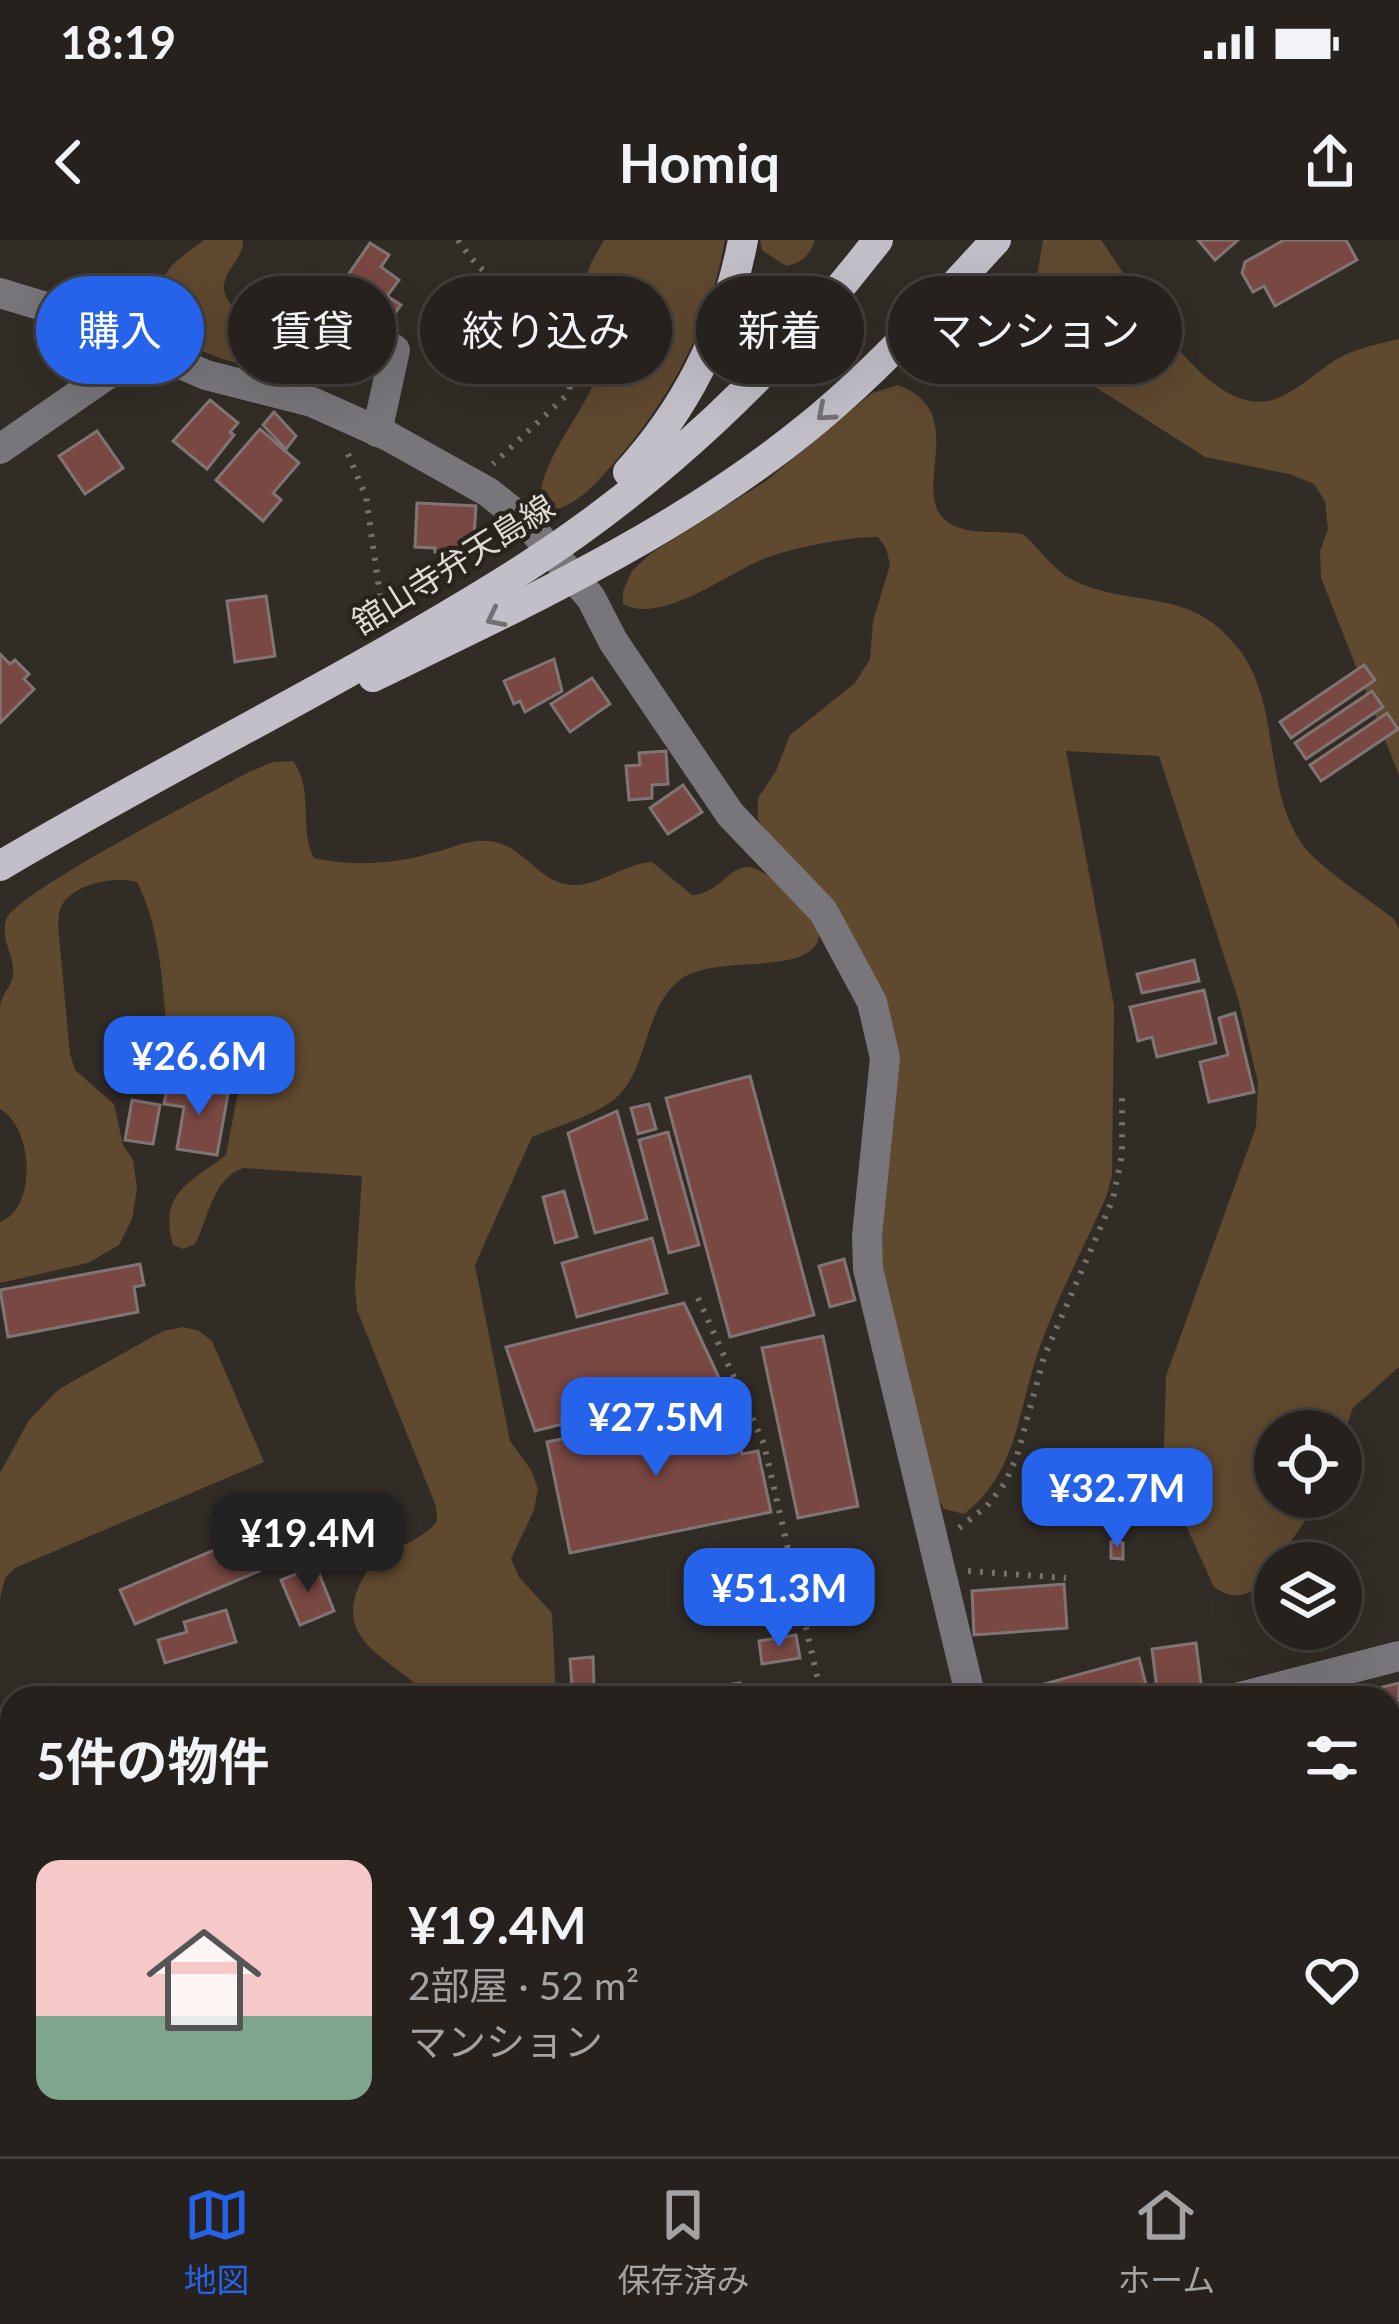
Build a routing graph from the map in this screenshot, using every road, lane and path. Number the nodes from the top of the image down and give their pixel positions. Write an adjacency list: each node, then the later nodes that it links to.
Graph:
1 (458, 240): 13 (path)
2 (742, 240): 14 (main road)
3 (878, 240): 14 (main road, 舘山寺弁天島線)
4 (996, 240): 16 (main road, one-way to 16)
5 (0, 293): 6 (street)
6 (36, 304)
7 (204, 374): 10 (street)
8 (94, 384): 12 (street)
9 (388, 384): 11 (street)
10 (312, 402): 11 (street); 15 (path)
11 (377, 432): 13 (street)
12 (0, 449)
13 (472, 484): 20 (street)
14 (572, 535): 15 (main road, 舘山寺弁天島線)
15 (388, 647): 16 (main road, 舘山寺弁天島線)
16 (270, 713): 17 (main road, 舘山寺弁天島線)
17 (0, 866)
18 (1122, 1097): 20 (path)
19 (698, 1298): 24 (path)
20 (932, 1534): 21 (street)
21 (940, 1569): 22 (path); 25 (street)
22 (1066, 1578)
23 (1399, 1656): 26 (street)
24 (819, 1686)
25 (968, 1686)
26 (1283, 1686)

